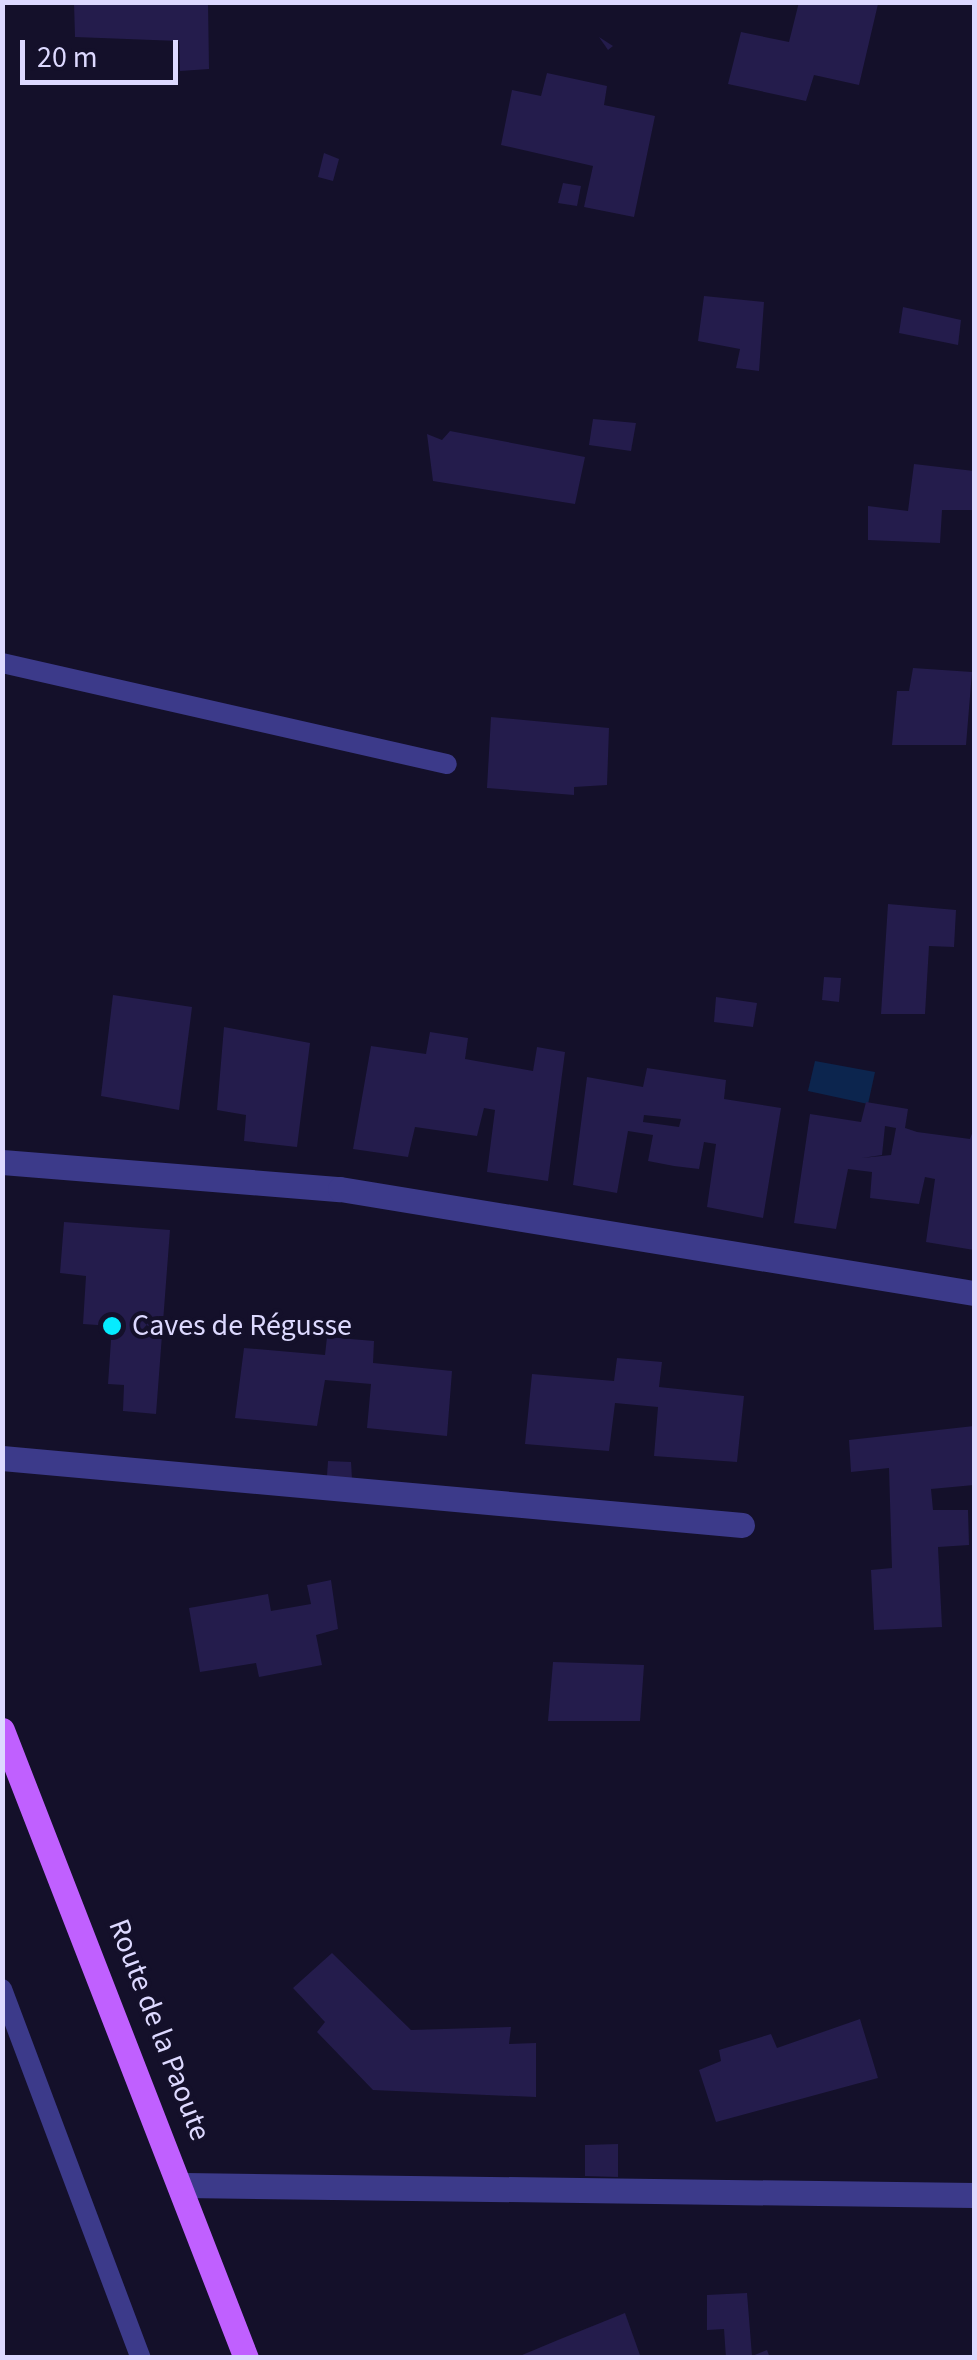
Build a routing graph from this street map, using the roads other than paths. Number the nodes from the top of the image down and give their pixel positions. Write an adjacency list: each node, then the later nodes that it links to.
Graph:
1 (2, 663): 2 (lane)
2 (447, 764)
3 (2, 1162): 4 (street)
4 (974, 1293)
5 (2, 1458): 6 (street)
6 (742, 1526)
7 (2, 1730): 9 (main road, Route de la Paoute)
8 (2, 1989): 11 (lane)
9 (184, 2185): 10 (street); 12 (main road, Route de la Paoute)
10 (974, 2194)
11 (141, 2358)
12 (246, 2358)

